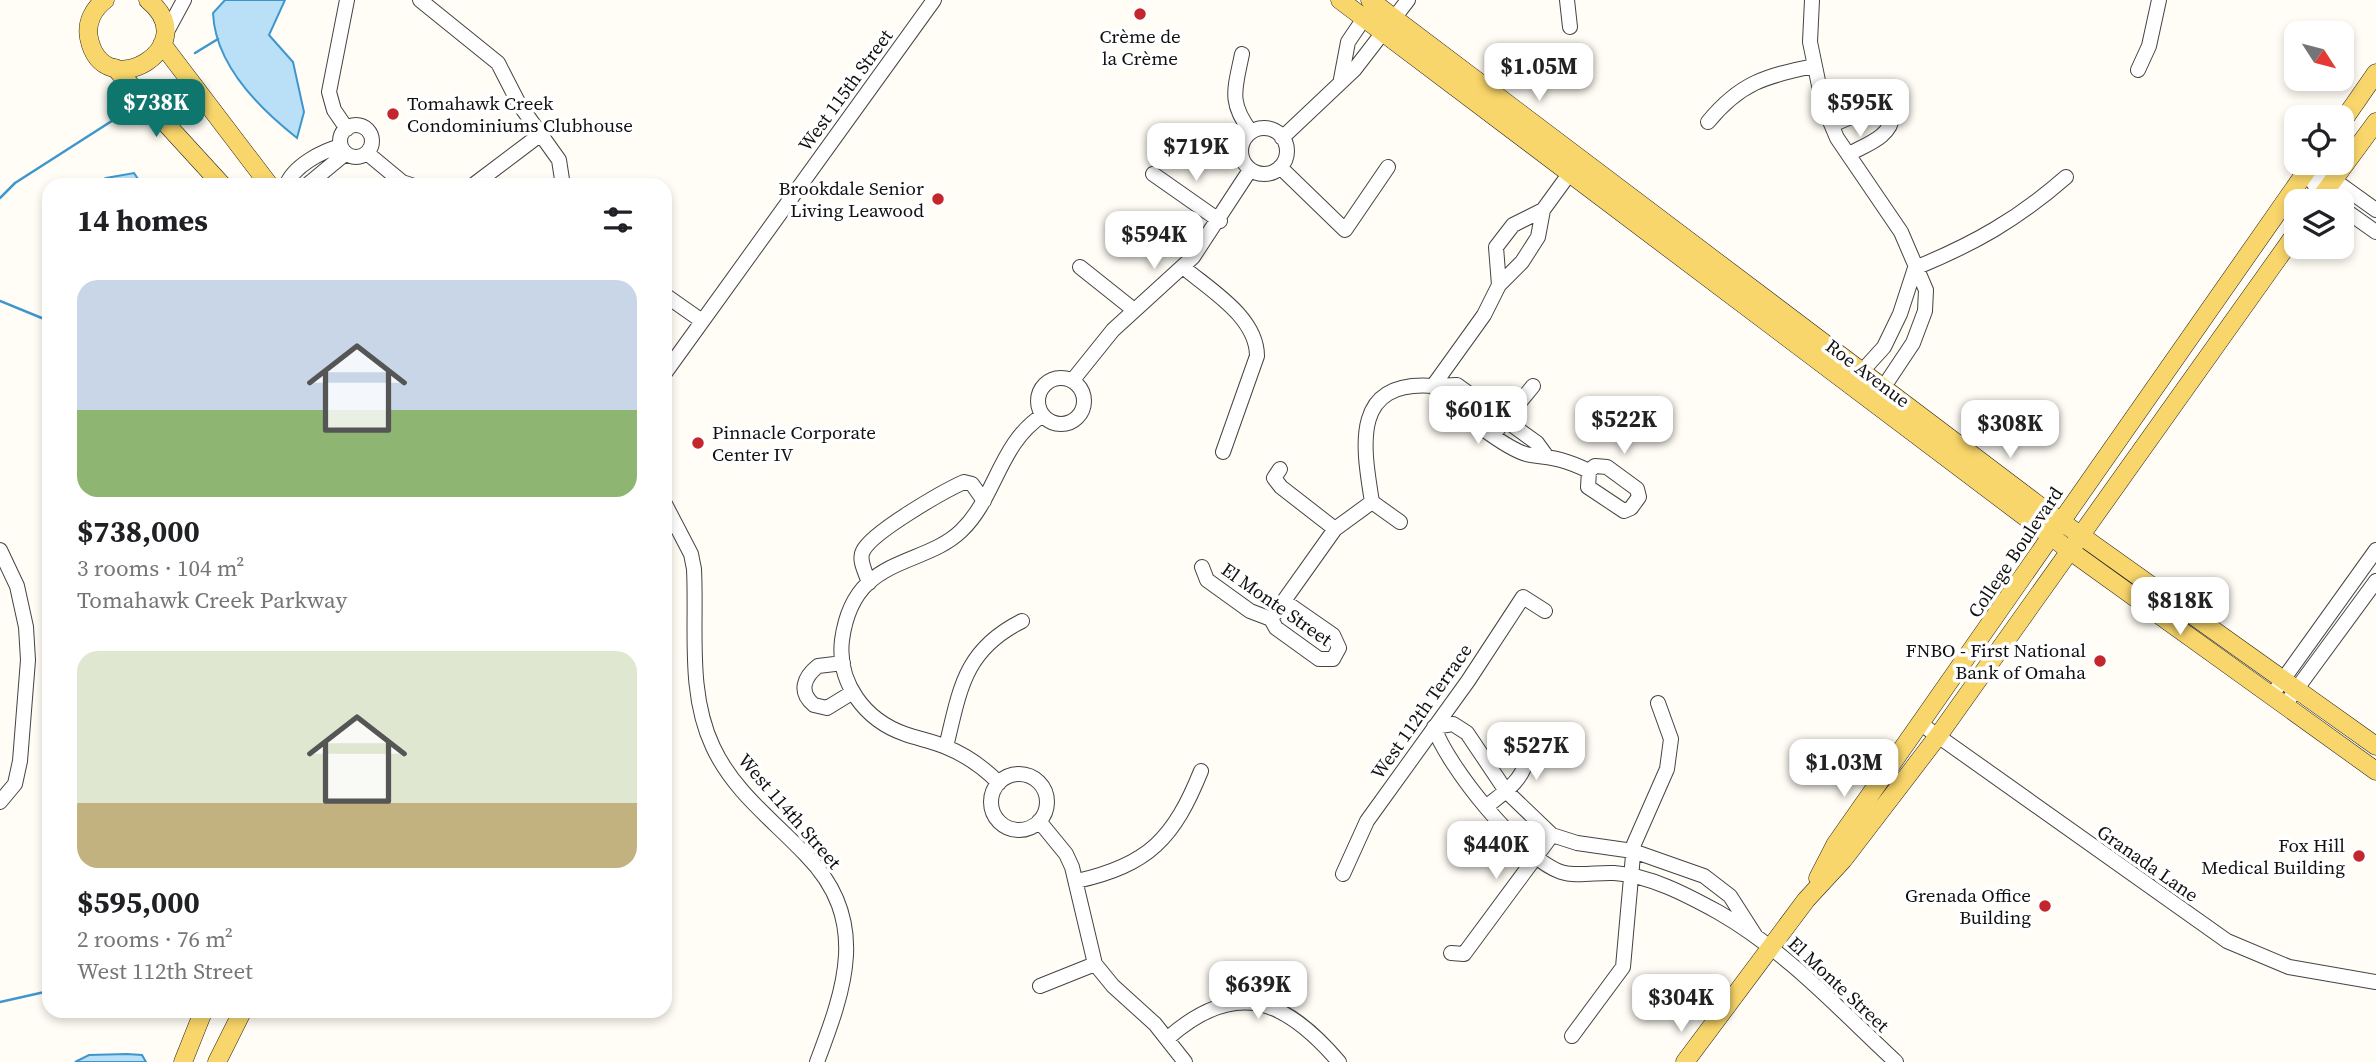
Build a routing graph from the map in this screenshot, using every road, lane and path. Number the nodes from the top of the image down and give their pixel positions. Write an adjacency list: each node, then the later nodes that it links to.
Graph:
1 (105, 0): 13 (main road)
2 (148, 0): 16 (main road)
3 (184, 0): 16 (street)
4 (347, 0): 27 (street)
5 (420, 0): 29 (street)
6 (934, 0): 63 (street, West 115th Street)
7 (1340, 0): 12 (main road, Roe Avenue)
8 (1408, 0): 14 (street)
9 (1567, 0): 15 (street)
10 (1812, 0): 18 (street)
11 (2159, 0): 20 (street)
12 (1371, 5): 14 (main road, Roe Avenue); 22 (street)
13 (89, 8): 19 (main road)
14 (1389, 25): 22 (street); 34 (main road, Roe Avenue)
15 (1570, 27)
16 (163, 41): 19 (main road); 43 (main road)
17 (1242, 54): 28 (street)
18 (1814, 66): 24 (street); 26 (street)
19 (116, 68): 42 (main road)
20 (2138, 70)
21 (2376, 73): 23 (main road)
22 (1342, 79): 30 (street)
23 (2354, 105)
24 (1708, 122)
25 (2376, 122): 49 (main road)
26 (1832, 125): 33 (street); 33 (street)
27 (347, 129): 31 (street); 32 (street)
28 (1251, 132): 30 (street); 37 (street)
29 (541, 134): 47 (street); 48 (street)
30 (1282, 138): 35 (street)
31 (343, 150): 32 (street); 44 (street); 45 (street)
32 (367, 153): 46 (street)
33 (1849, 154): 59 (street)
34 (1576, 165): 51 (street); 65 (main road, Roe Avenue)
35 (1280, 167): 36 (street); 37 (street)
36 (1388, 167)
37 (1250, 170): 54 (street)
38 (1153, 174): 54 (street)
39 (2303, 175): 81 (main road, College Boulevard)
40 (2324, 175): 49 (street)
41 (2066, 177): 59 (street)
42 (216, 178)
43 (264, 178)
44 (290, 178)
45 (314, 178)
46 (397, 178)
47 (483, 178)
48 (562, 178)
49 (2334, 180): 50 (main road); 52 (street)
50 (2329, 189)
51 (1543, 210): 60 (street); 60 (street)
52 (2376, 210)
53 (2354, 216): 55 (street)
54 (1220, 221): 58 (street)
55 (2376, 232)
56 (2284, 250): 83 (main road, College Boulevard)
57 (1080, 267): 62 (street)
58 (1183, 267): 62 (street); 73 (street)
59 (1915, 268): 65 (street); 69 (street)
60 (1499, 285): 67 (street)
61 (672, 300): 63 (street)
62 (1134, 310): 66 (street)
63 (702, 321): 64 (street, West 115th Street)
64 (672, 363)
65 (1855, 379): 69 (main road, Roe Avenue)
66 (1072, 381): 70 (street); 70 (street)
67 (1433, 386): 71 (street); 72 (street); 78 (street)
68 (1533, 386): 71 (street)
69 (1878, 396): 81 (main road, Roe Avenue)
70 (1043, 415): 77 (street)
71 (1508, 421): 72 (street); 74 (street)
72 (1493, 435): 74 (street)
73 (1223, 452)
74 (1545, 454): 76 (street)
75 (1280, 469): 82 (street)
76 (1589, 471)
77 (984, 501): 88 (street); 88 (street)
78 (1372, 502): 80 (street); 82 (street)
79 (672, 517): 134 (street, West 114th Street)
80 (1400, 522)
81 (2055, 528): 83 (main road, Roe Avenue); 103 (main road, College Boulevard)
82 (1335, 529): 90 (street)
83 (2074, 543): 92 (main road, Roe Avenue); 93 (main road, Roe Avenue); 105 (main road, College Boulevard)
84 (2376, 550): 87 (street)
85 (0, 552): 113 (street)
86 (1202, 567): 94 (street, El Monte Street)
87 (2356, 578): 89 (street); 99 (street)
88 (869, 583): 98 (street)
89 (2373, 585): 99 (street)
90 (1284, 601): 94 (street); 94 (street, El Monte Street)
91 (1545, 611): 104 (street, West 112th Terrace)
92 (2154, 612): 93 (main road); 96 (main road, Roe Avenue)
93 (2192, 614): 97 (main road, Roe Avenue)
94 (1271, 620)
95 (1021, 621): 107 (street)
96 (2180, 631): 97 (main road); 101 (main road, Roe Avenue)
97 (2216, 631): 99 (main road, Roe Avenue)
98 (843, 663): 100 (street); 100 (street)
99 (2290, 684): 101 (street); 106 (main road, Roe Avenue)
100 (850, 686): 107 (street)
101 (2278, 700): 110 (main road, Roe Avenue)
102 (1658, 703): 117 (street)
103 (1922, 723): 105 (street, Granada Lane); 122 (main road, College Boulevard)
104 (1434, 727): 112 (street, El Monte Street); 114 (street, El Monte Street); 119 (street, West 112th Terrace)
105 (1938, 736): 122 (main road, College Boulevard); 126 (street, Granada Lane)
106 (2376, 746)
107 (946, 747): 111 (street)
108 (1517, 747): 112 (street)
109 (1201, 771): 121 (street)
110 (2376, 771)
111 (999, 783): 115 (street); 115 (street)
112 (1506, 791): 114 (street); 116 (street, El Monte Street)
113 (0, 802)
114 (1486, 806): 118 (street, El Monte Street)
115 (1039, 821): 121 (street)
116 (1552, 835): 117 (street, El Monte Street); 118 (street)
117 (1633, 851): 120 (street); 123 (street, El Monte Street)
118 (1536, 857): 120 (street, El Monte Street); 124 (street)
119 (1343, 874)
120 (1631, 875): 123 (street, El Monte Street); 130 (street)
121 (1077, 881): 125 (street)
122 (1806, 900): 123 (main road, College Boulevard)
123 (1763, 941): 137 (main road, College Boulevard); 138 (street, El Monte Street)
124 (1451, 953)
125 (1095, 964): 127 (street); 131 (street)
126 (2376, 982)
127 (1040, 986)
128 (201, 1018): 132 (main road)
129 (239, 1018): 133 (main road)
130 (1572, 1036)
131 (1168, 1038): 135 (street); 136 (street)
132 (183, 1062)
133 (217, 1062)
134 (817, 1062)
135 (1185, 1062)
136 (1339, 1062)
137 (1685, 1062)
138 (1895, 1062)

